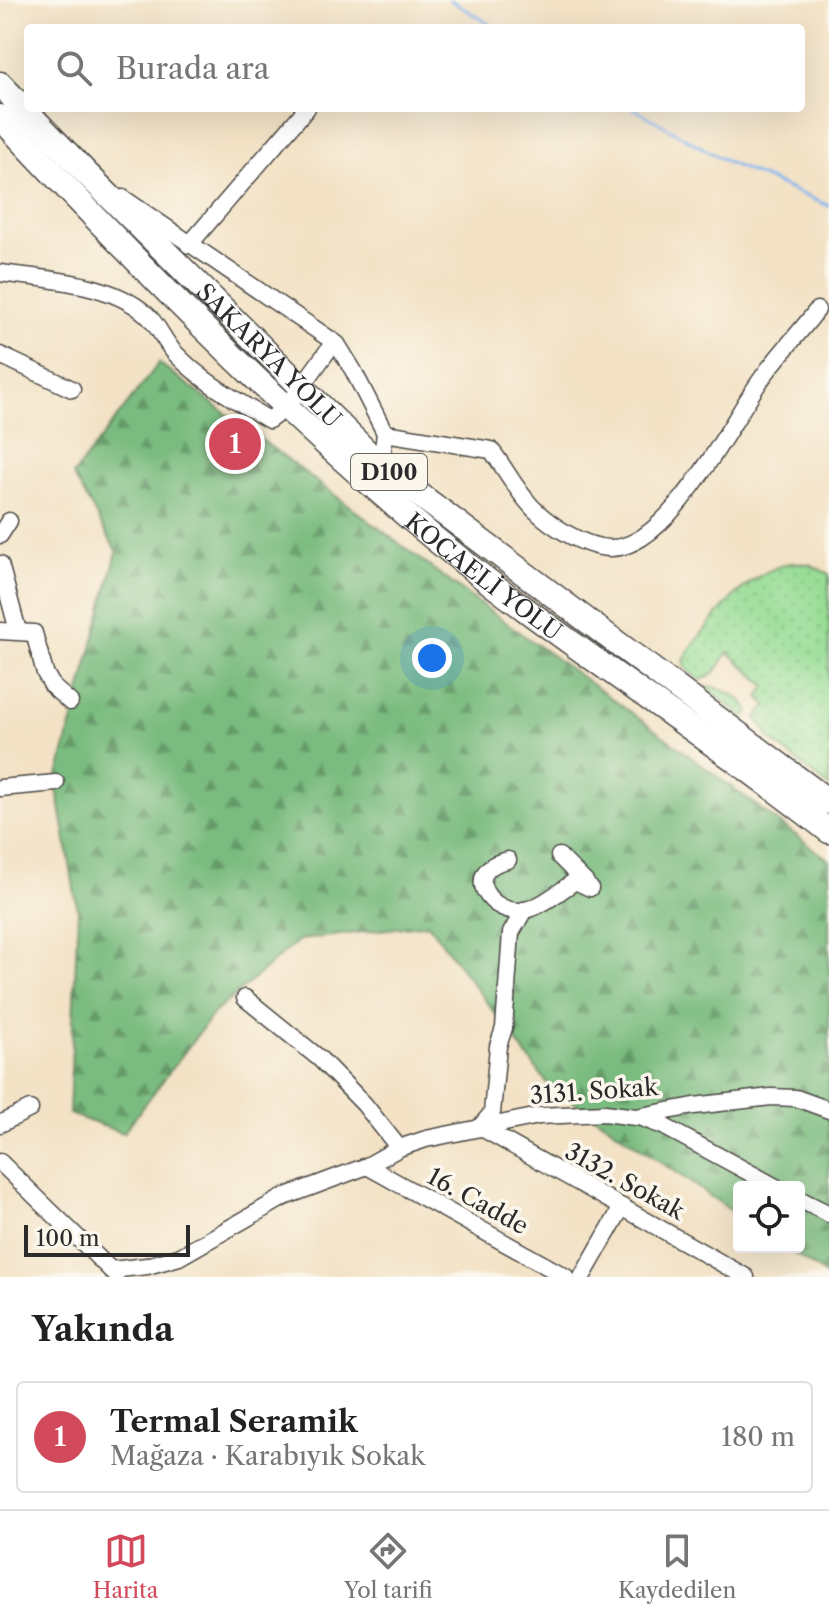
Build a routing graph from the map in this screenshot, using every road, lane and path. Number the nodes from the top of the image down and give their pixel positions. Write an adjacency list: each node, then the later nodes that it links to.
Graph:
1 (0, 84): 2 (highway, SAKARYA YOLU / D100)
2 (24, 109)
3 (27, 112): 6 (highway, SAKARYA YOLU / D100)
4 (304, 112): 7 (street)
5 (0, 117): 13 (highway, KOCAELİ YOLU / D100)
6 (86, 173): 7 (street); 13 (highway, SAKARYA YOLU / D100)
7 (189, 245): 10 (street)
8 (0, 273): 13 (street)
9 (817, 310): 14 (street)
10 (334, 342): 13 (street); 14 (street)
11 (0, 355): 12 (street)
12 (72, 389)
13 (294, 398): 15 (highway, SAKARYA YOLU / D100); 23 (highway, KOCAELİ YOLU / D100)
14 (385, 433): 15 (street)
15 (381, 466): 22 (highway, SAKARYA YOLU / D100)
16 (0, 564): 18 (street)
17 (0, 631): 18 (street)
18 (18, 631): 19 (street)
19 (70, 702)
20 (56, 783): 21 (street)
21 (0, 788)
22 (829, 802)
23 (829, 831)
24 (559, 856): 26 (street)
25 (508, 860): 26 (street)
26 (524, 910): 32 (street)
27 (245, 998): 33 (street)
28 (30, 1109): 31 (street)
29 (829, 1110): 30 (street, 3131. Sokak)
30 (636, 1117): 32 (street, 3131. Sokak); 36 (street)
31 (0, 1124)
32 (480, 1127): 33 (street, 3131. Sokak); 38 (street, 3132. Sokak)
33 (399, 1148): 35 (street, 3131. Sokak)
34 (0, 1162): 40 (street)
35 (367, 1166): 40 (street, 3131. Sokak); 41 (street, 16. Cadde)
36 (765, 1181)
37 (805, 1202): 39 (street)
38 (622, 1207): 42 (street); 43 (street, 3132. Sokak)
39 (829, 1214)
40 (111, 1275)
41 (566, 1277)
42 (582, 1277)
43 (746, 1277)

